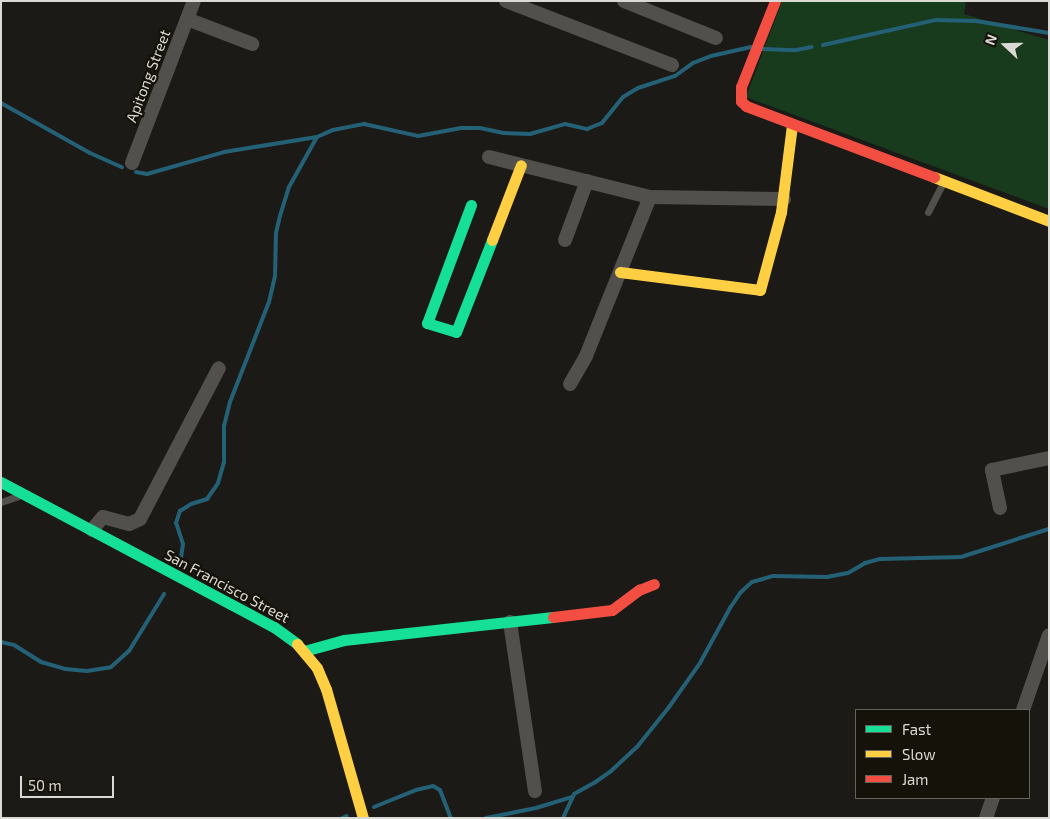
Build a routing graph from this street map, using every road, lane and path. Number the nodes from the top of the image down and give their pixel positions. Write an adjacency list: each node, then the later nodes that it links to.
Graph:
1 (194, 1): 5 (street, Apitong Street)
2 (506, 1): 8 (street)
3 (624, 1): 6 (street)
4 (775, 1): 9 (street)
5 (187, 20): 7 (street); 11 (street, Apitong Street)
6 (716, 38)
7 (252, 44)
8 (672, 65)
9 (792, 125): 14 (street); 16 (street)
10 (489, 157): 12 (street)
11 (132, 163)
12 (521, 165): 13 (street); 17 (street)
13 (588, 181): 15 (street); 20 (street)
14 (944, 182): 18 (lane); 19 (street)
15 (650, 197): 16 (street); 21 (street)
16 (784, 199): 21 (street)
17 (471, 205)
18 (928, 212)
19 (1049, 221)
20 (565, 240)
21 (620, 272): 23 (street)
22 (219, 368): 29 (street)
23 (570, 384)
24 (1049, 458): 28 (street)
25 (1, 482): 26 (street, San Francisco Street)
26 (24, 494): 27 (lane); 29 (street, San Francisco Street)
27 (1, 502)
28 (1000, 508)
29 (92, 530): 33 (street, San Francisco Street)
30 (654, 584): 31 (street)
31 (510, 622): 33 (street); 35 (street)
32 (1049, 635): 34 (street)
33 (304, 651): 37 (street, San Francisco Street)
34 (1022, 709)
35 (535, 790)
36 (992, 799): 38 (street)
37 (363, 818)
38 (986, 818)

